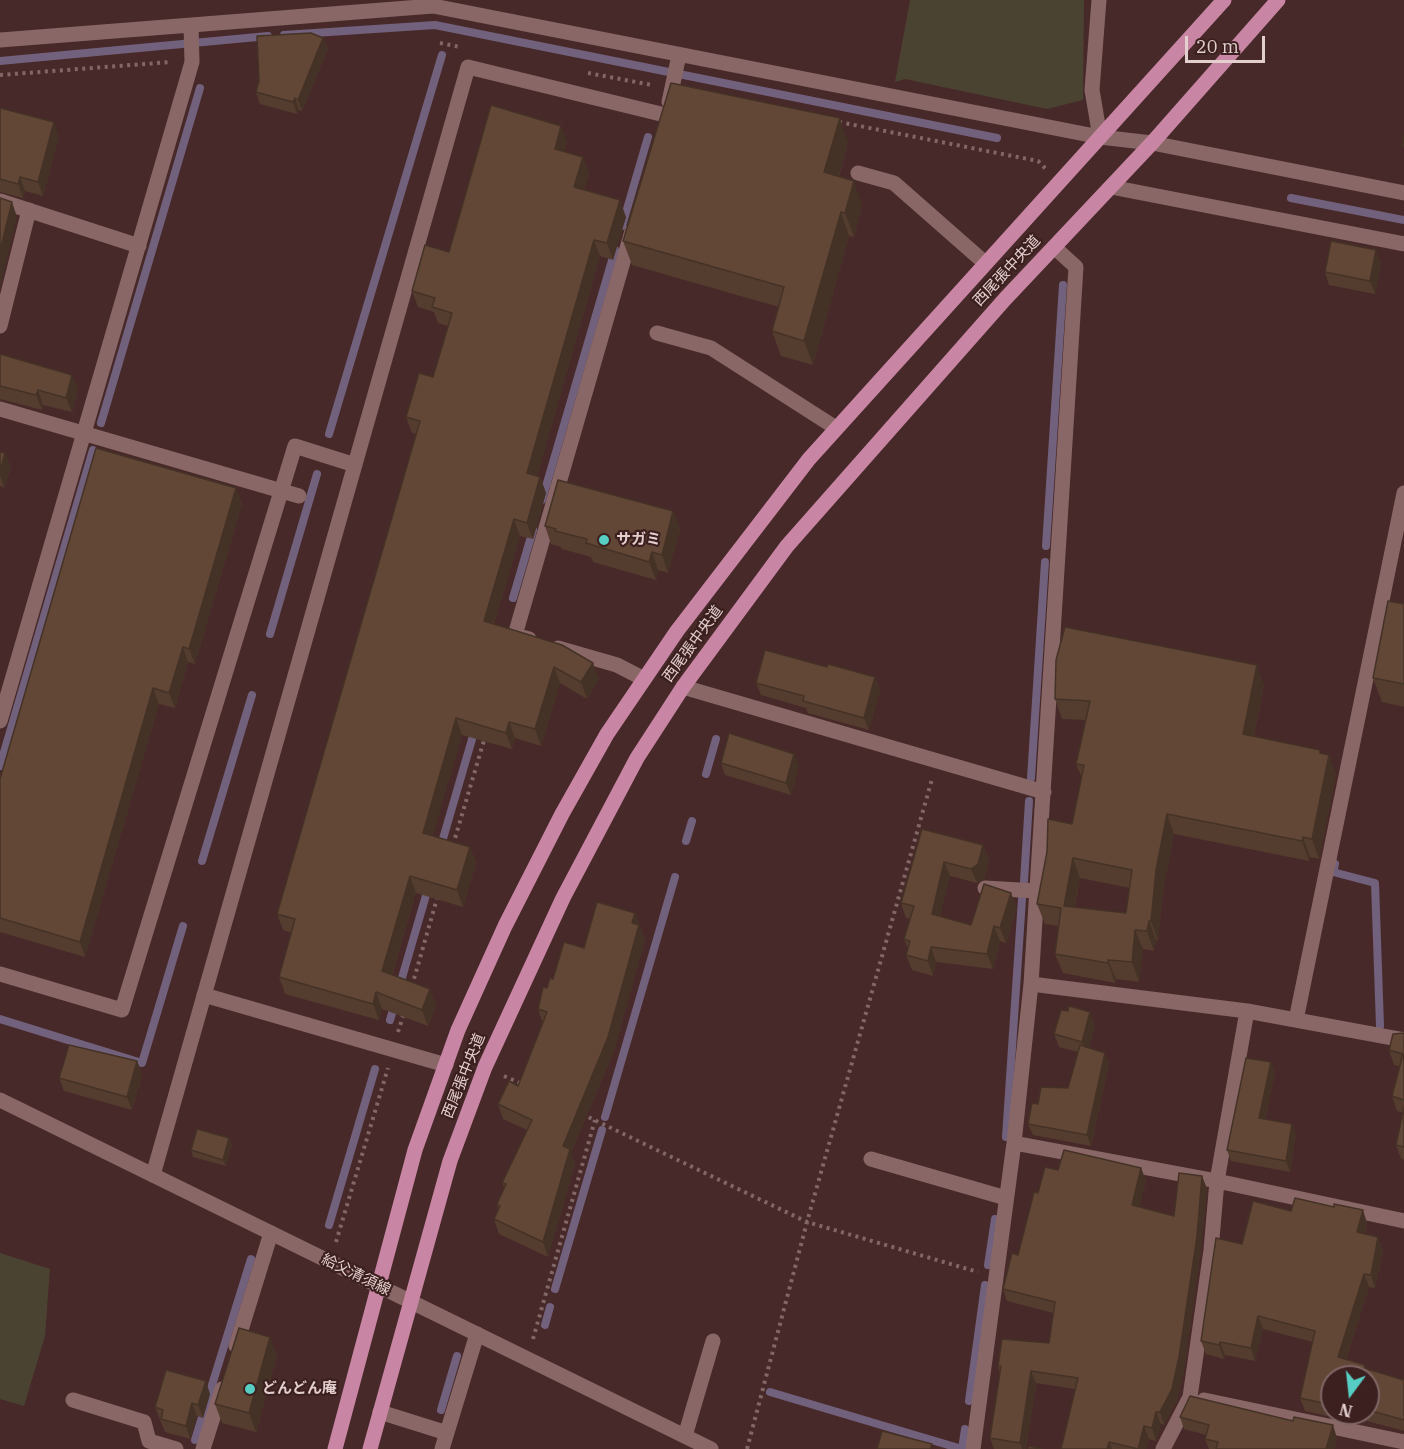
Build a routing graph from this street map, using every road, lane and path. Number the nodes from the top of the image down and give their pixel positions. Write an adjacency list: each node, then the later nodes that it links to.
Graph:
1 (1099, 0): 14 (street)
2 (1224, 0): 14 (main road, 西尾張中央道)
3 (1278, 0): 15 (main road, 西尾張中央道)
4 (192, 30): 5 (street); 8 (street); 9 (street)
5 (0, 40)
6 (440, 43): 7 (path)
7 (464, 48)
8 (678, 59): 12 (street); 14 (street)
9 (193, 60): 11 (path); 24 (street)
10 (580, 71): 12 (path)
11 (0, 75)
12 (673, 87): 32 (street)
13 (832, 121): 17 (path)
14 (1100, 136): 15 (street); 17 (main road, 西尾張中央道)
15 (1152, 143): 18 (main road, 西尾張中央道); 19 (street)
16 (858, 173): 26 (street)
17 (1060, 180): 26 (main road, 西尾張中央道)
18 (1111, 187): 23 (street); 25 (main road, 西尾張中央道)
19 (1404, 193)
20 (0, 201): 21 (street)
21 (29, 210): 24 (street); 27 (street)
22 (635, 218): 36 (street)
23 (1404, 244)
24 (139, 246): 31 (street)
25 (1054, 248): 37 (main road, 西尾張中央道); 41 (street)
26 (985, 263): 30 (main road, 西尾張中央道)
27 (0, 326)
28 (657, 333): 30 (street)
29 (0, 409): 31 (street)
30 (836, 428): 36 (main road, 西尾張中央道)
31 (86, 433): 33 (street); 38 (street)
32 (355, 465): 33 (street); 49 (street)
33 (281, 491): 35 (street); 46 (street)
34 (1404, 493): 52 (street)
35 (299, 496)
36 (644, 679): 55 (main road, 西尾張中央道)
37 (683, 687): 40 (street); 56 (main road, 西尾張中央道)
38 (0, 721)
39 (488, 728): 42 (path)
40 (937, 761): 41 (street); 67 (path)
41 (1044, 792): 45 (street)
42 (451, 854)
43 (985, 888): 45 (street)
44 (440, 889): 48 (path)
45 (1037, 891): 47 (street)
46 (0, 974)
47 (1032, 984): 51 (street); 61 (street)
48 (410, 992)
49 (204, 995): 54 (street); 63 (street)
50 (406, 1004): 54 (path)
51 (1247, 1011): 52 (street); 64 (street)
52 (1296, 1020): 53 (street)
53 (1404, 1040)
54 (393, 1050): 55 (street); 69 (path)
55 (446, 1065): 71 (main road, 西尾張中央道)
56 (485, 1067): 57 (path); 72 (main road, 西尾張中央道)
57 (525, 1086)
58 (0, 1100): 63 (street, 給父清須線)
59 (575, 1110): 60 (path)
60 (595, 1120): 67 (path); 75 (path)
61 (1014, 1143): 64 (street); 65 (street)
62 (871, 1159): 65 (street)
63 (153, 1175): 68 (street, 給父清須線)
64 (1217, 1181): 66 (street); 76 (street)
65 (1006, 1198): 70 (street)
66 (1404, 1221)
67 (807, 1222): 70 (path); 88 (path)
68 (271, 1233): 69 (street, 給父清須線); 83 (street)
69 (330, 1262): 71 (street, 給父清須線)
70 (996, 1277): 89 (street)
71 (380, 1286): 72 (street, 給父清須線); 84 (main road, 西尾張中央道)
72 (410, 1301): 73 (street, 給父清須線); 78 (main road, 西尾張中央道)
73 (477, 1334): 75 (street, 給父清須線); 79 (street)
74 (713, 1341): 80 (street)
75 (527, 1359): 80 (street, 給父清須線)
76 (1190, 1397): 81 (street); 90 (street)
77 (73, 1400): 82 (street)
78 (380, 1412): 79 (street); 85 (main road, 西尾張中央道)
79 (447, 1433): 86 (street)
80 (685, 1436): 87 (street, 給父清須線)
81 (1404, 1442)
82 (176, 1449)
83 (203, 1449)
84 (336, 1449)
85 (370, 1449)
86 (442, 1449)
87 (711, 1449)
88 (747, 1449)
89 (973, 1449)
90 (1163, 1449)

